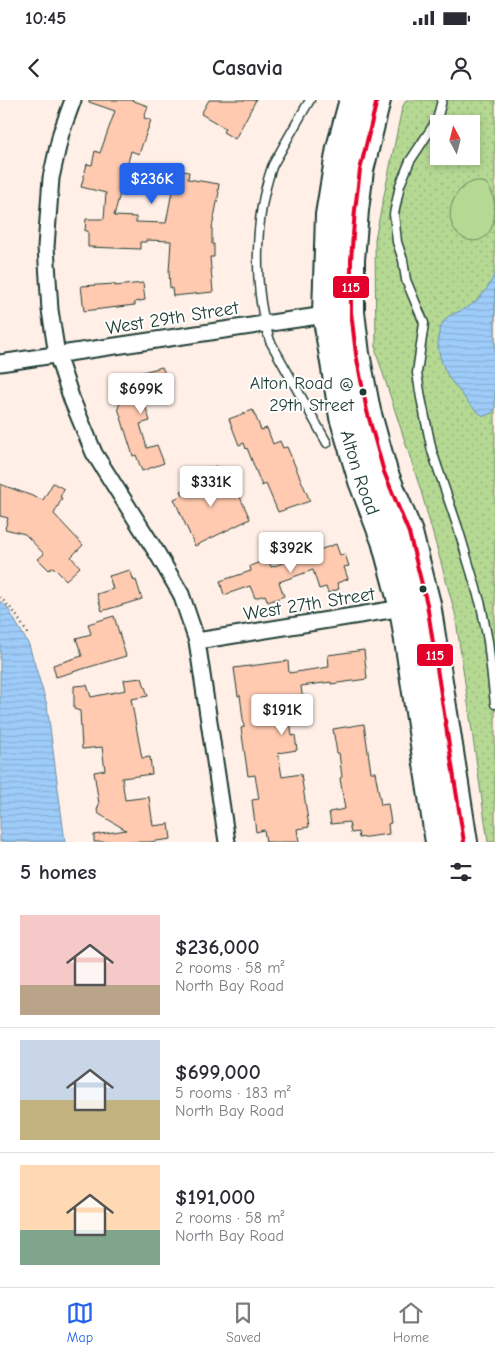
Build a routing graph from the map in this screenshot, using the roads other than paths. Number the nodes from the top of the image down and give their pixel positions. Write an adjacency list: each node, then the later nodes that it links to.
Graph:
1 (73, 100): 8 (street)
2 (310, 100): 7 (lane)
3 (353, 100): 6 (highway, Alton Road)
4 (378, 100): 6 (highway, Alton Road)
5 (442, 100): 13 (lane)
6 (338, 313): 7 (street, West 29th Street); 11 (highway, Alton Road)
7 (264, 324): 8 (street, West 29th Street); 10 (lane)
8 (58, 355): 9 (street, West 29th Street); 12 (street)
9 (0, 363)
10 (327, 443)
11 (415, 606): 12 (street, West 27th Street); 15 (highway, Alton Road); 16 (highway, Alton Road)
12 (197, 641): 14 (street)
13 (495, 704)
14 (227, 842)
15 (439, 842)
16 (464, 842)

